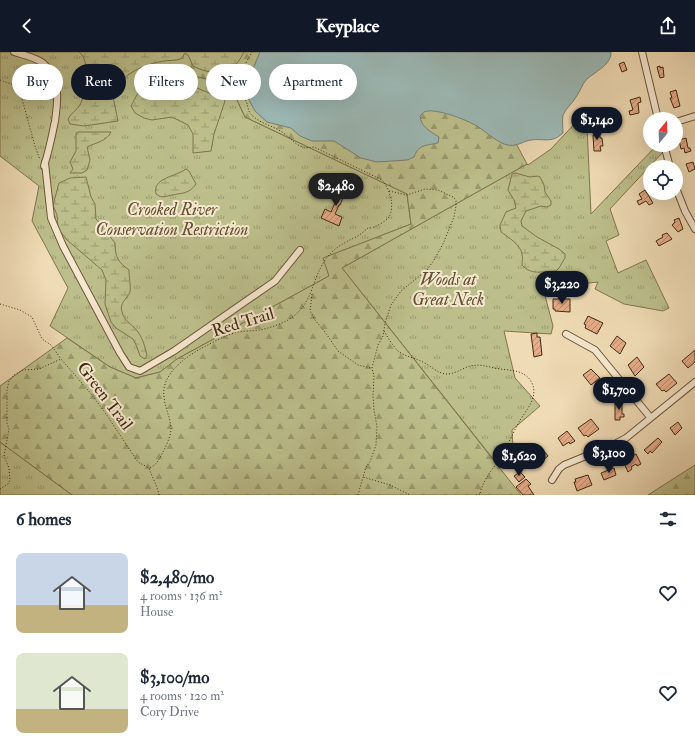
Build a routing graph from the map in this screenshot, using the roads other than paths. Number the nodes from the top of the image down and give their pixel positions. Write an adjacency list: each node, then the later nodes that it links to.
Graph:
1 (14, 52): 8 (street)
2 (642, 52): 3 (street)
3 (656, 112)
4 (695, 116): 5 (street)
5 (683, 120)
6 (681, 200): 7 (street)
7 (695, 229)
8 (300, 250)
9 (566, 334): 11 (street)
10 (695, 382): 11 (street)
11 (650, 417): 12 (street)
12 (552, 480)

